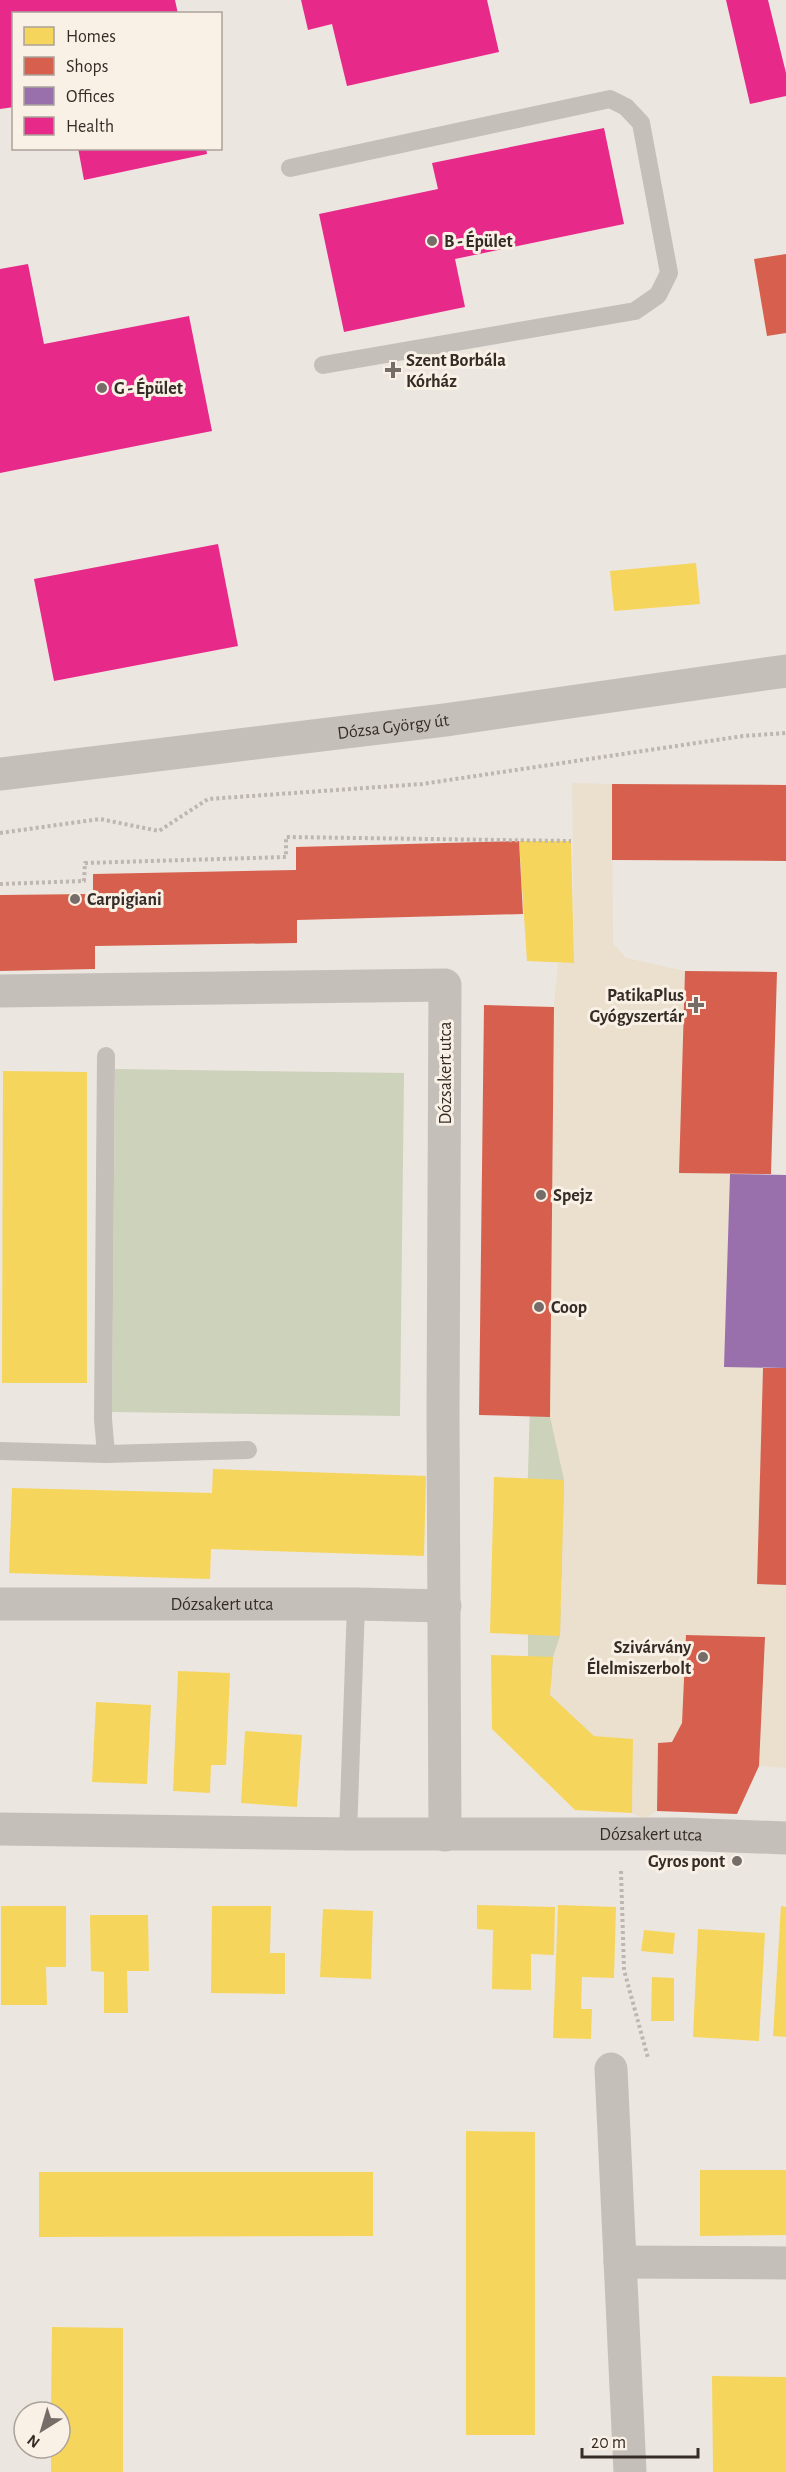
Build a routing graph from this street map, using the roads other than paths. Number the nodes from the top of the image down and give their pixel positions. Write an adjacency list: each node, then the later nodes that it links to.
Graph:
1 (290, 168): 2 (lane)
2 (323, 364)
3 (786, 671): 4 (street, Dózsa György út)
4 (0, 774)
5 (0, 991): 12 (street, Dózsakert utca)
6 (106, 1056): 9 (lane)
7 (248, 1450): 9 (lane)
8 (0, 1451): 9 (lane)
9 (106, 1454)
10 (0, 1604): 11 (street, Dózsakert utca)
11 (356, 1604): 12 (street, Dózsakert utca); 14 (lane)
12 (445, 1606): 15 (street, Dózsakert utca)
13 (0, 1829): 14 (street, Dózsakert utca)
14 (348, 1834): 15 (street, Dózsakert utca)
15 (445, 1835): 16 (street, Dózsakert utca)
16 (786, 1838)
17 (611, 2069): 18 (street)
18 (620, 2262): 19 (street); 20 (street)
19 (786, 2263)
20 (630, 2472)

